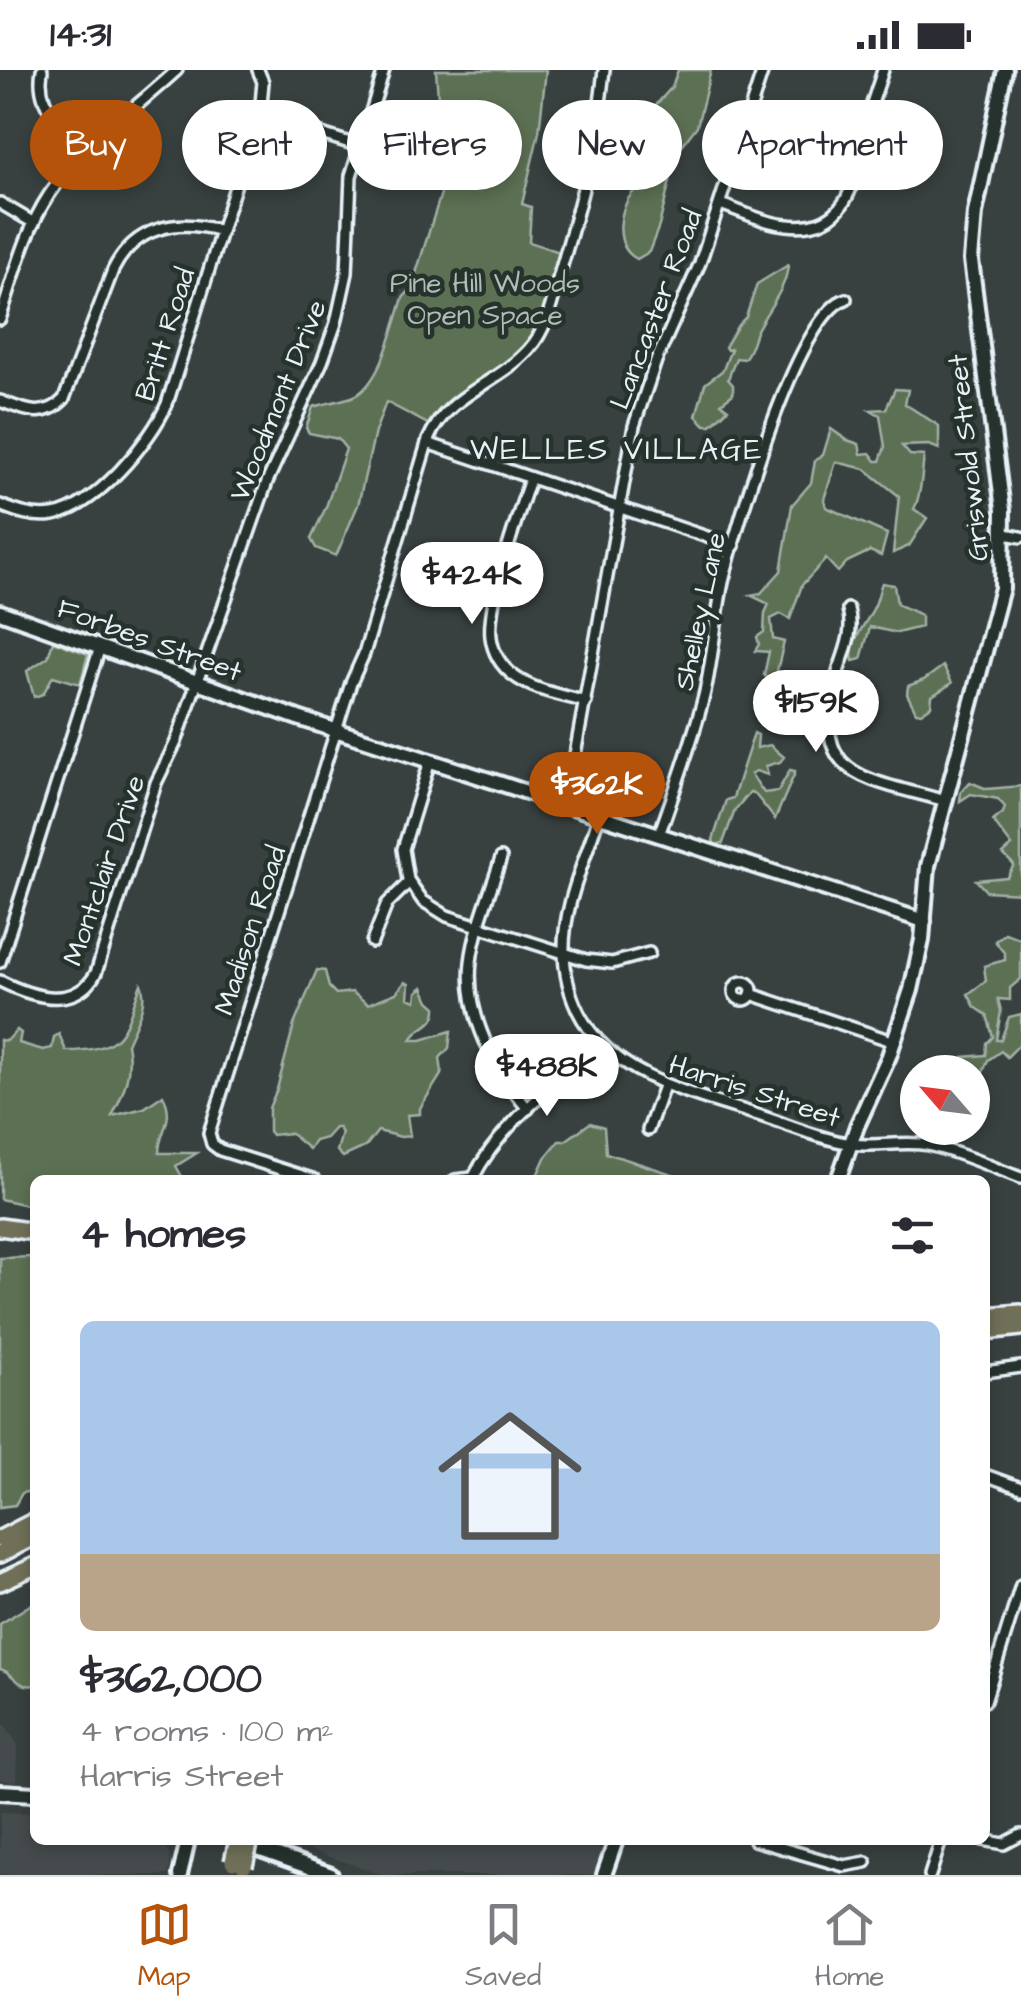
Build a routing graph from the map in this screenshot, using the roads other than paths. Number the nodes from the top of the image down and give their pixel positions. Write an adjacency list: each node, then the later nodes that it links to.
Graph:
1 (42, 70): 9 (street)
2 (177, 70): 10 (street)
3 (258, 70): 11 (street, Britt Road)
4 (384, 70): 12 (street, Woodmont Drive)
5 (604, 70): 23 (street, Madison Road)
6 (764, 70): 17 (street, Lancaster Road)
7 (883, 70): 17 (street)
8 (1006, 70): 27 (main road, Griswold Street)
9 (44, 100)
10 (144, 100)
11 (261, 100)
12 (375, 100)
13 (53, 190): 18 (street)
14 (234, 190): 19 (street, Britt Road)
15 (350, 190): 33 (street, Woodmont Drive)
16 (0, 203): 18 (street)
17 (720, 204): 26 (street, Lancaster Road)
18 (34, 223): 21 (street)
19 (221, 231): 22 (street); 25 (street, Britt Road)
20 (846, 299): 29 (street, Shelley Lane)
21 (0, 318)
22 (0, 401)
23 (428, 443): 24 (street); 35 (street, Madison Road)
24 (530, 479): 26 (street); 34 (street)
25 (0, 506)
26 (618, 508): 29 (street); 34 (street, Lancaster Road)
27 (1005, 534): 28 (street); 37 (main road, Griswold Street)
28 (1021, 537)
29 (734, 546): 40 (street, Shelley Lane)
30 (848, 609): 37 (street)
31 (0, 612): 32 (main road, Forbes Street)
32 (100, 648): 33 (main road, Forbes Street); 48 (street)
33 (196, 682): 35 (main road, Forbes Street); 49 (street, Montclair Drive)
34 (586, 702): 38 (street, Lancaster Road)
35 (336, 731): 36 (main road, Forbes Street); 57 (street, Madison Road)
36 (430, 761): 38 (main road, Forbes Street); 42 (street)
37 (946, 802): 43 (main road, Griswold Street)
38 (566, 805): 39 (main road, Forbes Street)
39 (599, 816): 40 (main road, Forbes Street); 46 (street, Harris Street)
40 (660, 835): 43 (main road, Forbes Street)
41 (501, 858): 44 (street)
42 (409, 882): 44 (street); 45 (street)
43 (924, 921): 51 (main road, Griswold Street)
44 (480, 926): 46 (street); 54 (street)
45 (372, 942)
46 (564, 953): 47 (street); 52 (street, Harris Street)
47 (649, 953)
48 (0, 962)
49 (0, 981)
50 (752, 994): 51 (street)
51 (895, 1042): 56 (main road, Griswold Street)
52 (602, 1044): 53 (street, Harris Street); 54 (street)
53 (664, 1086): 55 (street); 56 (street, Harris Street)
54 (528, 1109): 58 (street)
55 (648, 1130)
56 (850, 1143): 59 (main road, Griswold Street); 60 (street, Harris Street)
57 (299, 1175)
58 (475, 1175)
59 (840, 1175)
60 (1021, 1178)
61 (0, 1219): 62 (highway)
62 (30, 1223)
63 (0, 1227): 64 (highway)
64 (30, 1231)
65 (1021, 1312): 66 (highway)
66 (990, 1315)
67 (1021, 1327): 68 (highway)
68 (990, 1330)
69 (1021, 1367): 70 (street)
70 (990, 1371)
71 (990, 1477): 72 (street)
72 (1021, 1488)
73 (30, 1528): 75 (highway)
74 (30, 1529): 76 (highway)
75 (0, 1536)
76 (0, 1554)
77 (30, 1568): 78 (highway)
78 (0, 1582)
79 (1021, 1585): 80 (street)
80 (990, 1685)
81 (0, 1792): 82 (main road)
82 (30, 1794)
83 (1021, 1835): 84 (street)
84 (990, 1841)
85 (187, 1845): 94 (main road)
86 (235, 1845): 93 (highway, bridge)
87 (248, 1845): 93 (highway, bridge)
88 (249, 1845): 95 (main road)
89 (614, 1845): 96 (main road)
90 (771, 1845): 92 (street)
91 (940, 1845): 97 (street)
92 (866, 1862)
93 (237, 1870)
94 (180, 1875)
95 (331, 1875)
96 (604, 1875)
97 (930, 1875)

